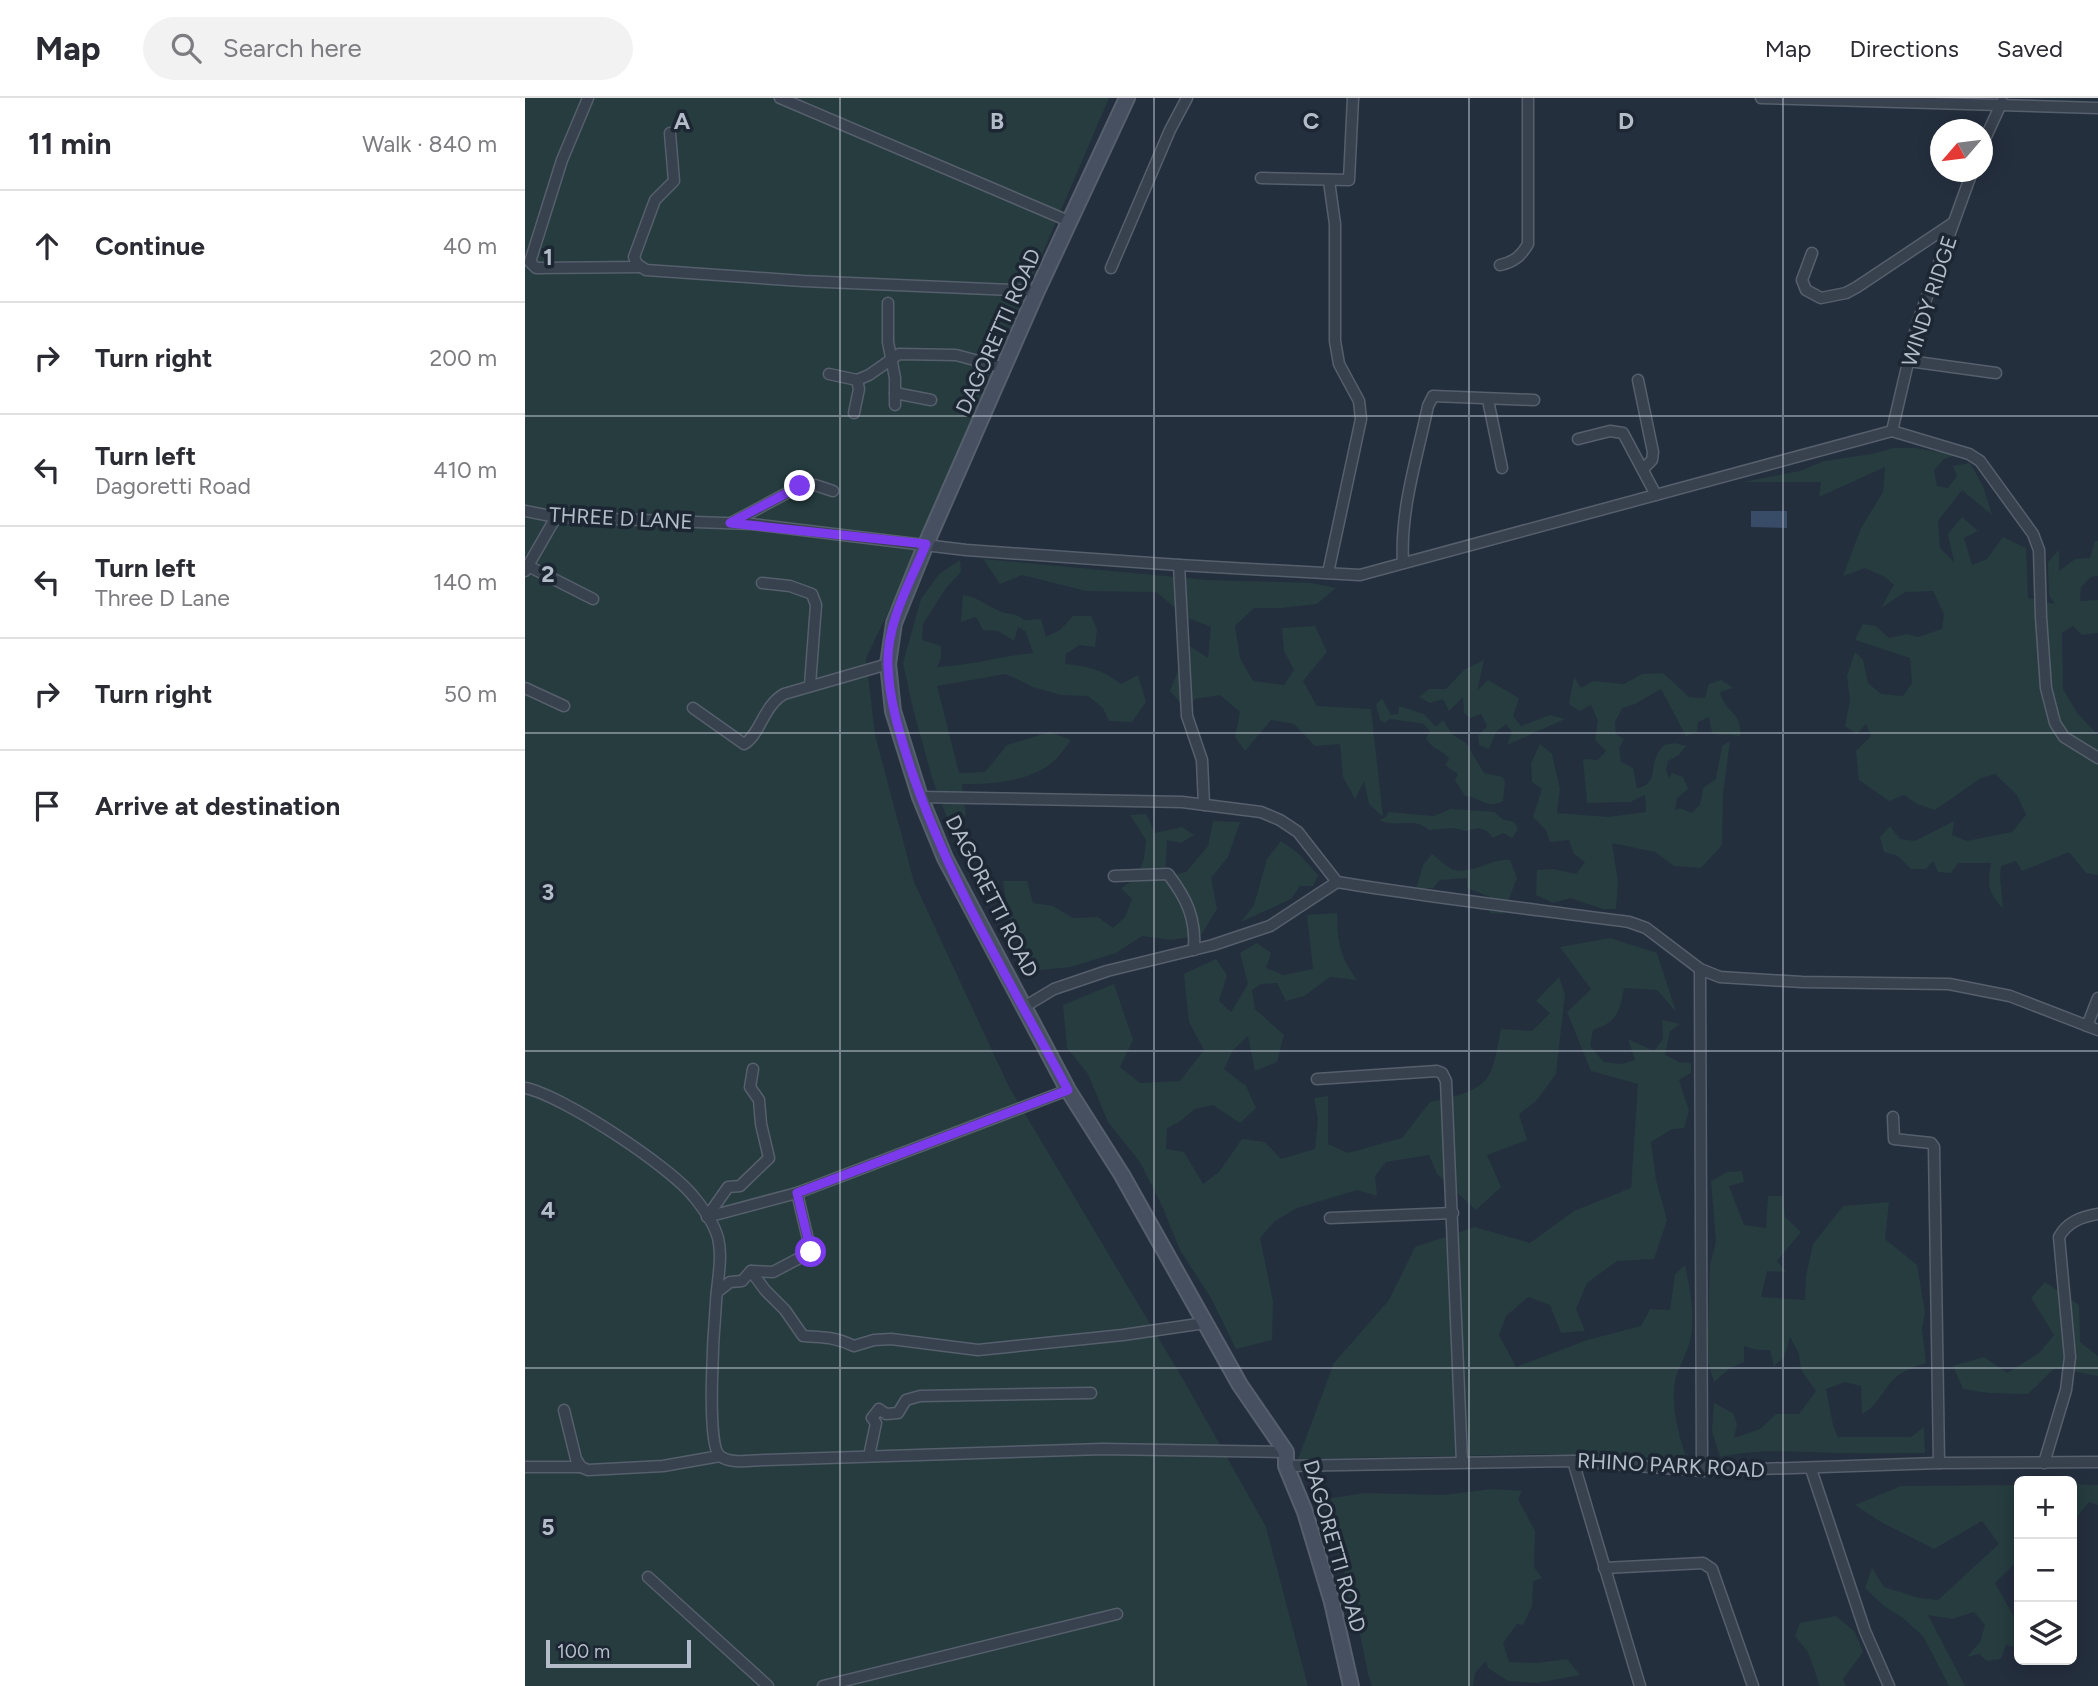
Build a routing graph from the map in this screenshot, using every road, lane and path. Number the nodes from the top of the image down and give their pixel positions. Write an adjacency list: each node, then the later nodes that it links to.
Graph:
1 (588, 98): 19 (street)
2 (780, 98): 15 (street)
3 (1127, 98): 15 (main road, DAGORETTI ROAD)
4 (1187, 98): 20 (street)
5 (1353, 98): 13 (street)
6 (1528, 98): 18 (street)
7 (1761, 98): 8 (street)
8 (2002, 101): 9 (street); 10 (street)
9 (2098, 108)
10 (1993, 121)
11 (670, 133): 19 (street)
12 (1261, 178): 13 (street)
13 (1329, 181): 49 (street)
14 (1968, 182): 16 (street, WINDY RIDGE)
15 (1071, 222): 21 (main road, DAGORETTI ROAD)
16 (1954, 223): 17 (street); 24 (street, WINDY RIDGE)
17 (1812, 253)
18 (1500, 265)
19 (641, 267): 21 (street)
20 (1111, 268)
21 (1037, 291): 25 (main road, DAGORETTI ROAD)
22 (888, 303): 23 (street)
23 (892, 358): 25 (street); 28 (street); 30 (street)
24 (1909, 361): 26 (street); 36 (street, WINDY RIDGE)
25 (1004, 368): 45 (main road, DAGORETTI ROAD)
26 (1996, 373)
27 (829, 374): 28 (street)
28 (857, 380): 35 (street)
29 (1638, 380): 39 (street)
30 (895, 393): 31 (street); 34 (street)
31 (931, 400)
32 (1488, 400): 33 (street); 38 (street); 46 (street)
33 (1534, 400)
34 (895, 405)
35 (854, 413)
36 (1892, 431): 41 (street, THREE D LANE); 57 (street)
37 (1578, 439): 39 (street)
38 (1501, 468)
39 (1643, 470): 41 (street)
40 (833, 491): 44 (street)
41 (1656, 495): 46 (street, THREE D LANE)
42 (525, 511): 43 (street, THREE D LANE)
43 (556, 517): 44 (street, THREE D LANE); 48 (street)
44 (730, 523): 45 (street, THREE D LANE)
45 (926, 544): 47 (street, THREE D LANE); 52 (main road, DAGORETTI ROAD)
46 (1403, 563): 49 (street, THREE D LANE)
47 (1179, 565): 49 (street, THREE D LANE); 59 (street)
48 (527, 568): 51 (street)
49 (1328, 573)
50 (762, 583): 53 (street)
51 (593, 599)
52 (888, 664): 53 (street); 58 (main road, DAGORETTI ROAD)
53 (810, 685): 56 (street)
54 (525, 688): 55 (street)
55 (564, 706)
56 (693, 708)
57 (2098, 758)
58 (921, 797): 59 (street); 65 (main road, DAGORETTI ROAD)
59 (1204, 805): 61 (street)
60 (1115, 876): 62 (street)
61 (1337, 882): 62 (street); 63 (street)
62 (1194, 950): 65 (street)
63 (1700, 969): 66 (street); 94 (street)
64 (2098, 998): 66 (street)
65 (1024, 1007): 71 (main road, DAGORETTI ROAD)
66 (2087, 1026): 67 (street)
67 (2098, 1030)
68 (753, 1069): 76 (street)
69 (1317, 1079): 74 (street)
70 (525, 1088): 76 (street)
71 (1068, 1090): 73 (street); 80 (main road, DAGORETTI ROAD)
72 (1893, 1117): 89 (street)
73 (797, 1193): 76 (street); 78 (street)
74 (1453, 1213): 77 (street); 87 (street)
75 (2098, 1214): 90 (street)
76 (707, 1217): 79 (street)
77 (1330, 1218)
78 (751, 1271): 79 (street); 80 (street)
79 (717, 1292): 83 (street)
80 (1205, 1323): 85 (main road, DAGORETTI ROAD)
81 (1091, 1393): 84 (street)
82 (564, 1410): 92 (street)
83 (720, 1456): 84 (street, RHINO PARK ROAD); 92 (street, RHINO PARK ROAD)
84 (869, 1456): 85 (street, RHINO PARK ROAD)
85 (1286, 1459): 87 (street, RHINO PARK ROAD); 100 (main road, DAGORETTI ROAD)
86 (1573, 1461): 87 (street, RHINO PARK ROAD); 94 (street, RHINO PARK ROAD); 95 (street)
87 (1462, 1462)
88 (2098, 1462): 90 (street, RHINO PARK ROAD)
89 (1939, 1463): 90 (street, RHINO PARK ROAD); 93 (street, RHINO PARK ROAD)
90 (2043, 1463)
91 (525, 1467): 92 (street, RHINO PARK ROAD)
92 (581, 1467)
93 (1811, 1469): 94 (street, RHINO PARK ROAD); 103 (street)
94 (1702, 1471)
95 (1604, 1568): 101 (street); 102 (street)
96 (649, 1577): 98 (street)
97 (1117, 1614): 99 (street)
98 (768, 1686)
99 (823, 1686)
100 (1351, 1686)
101 (1640, 1686)
102 (1753, 1686)
103 (1889, 1686)

